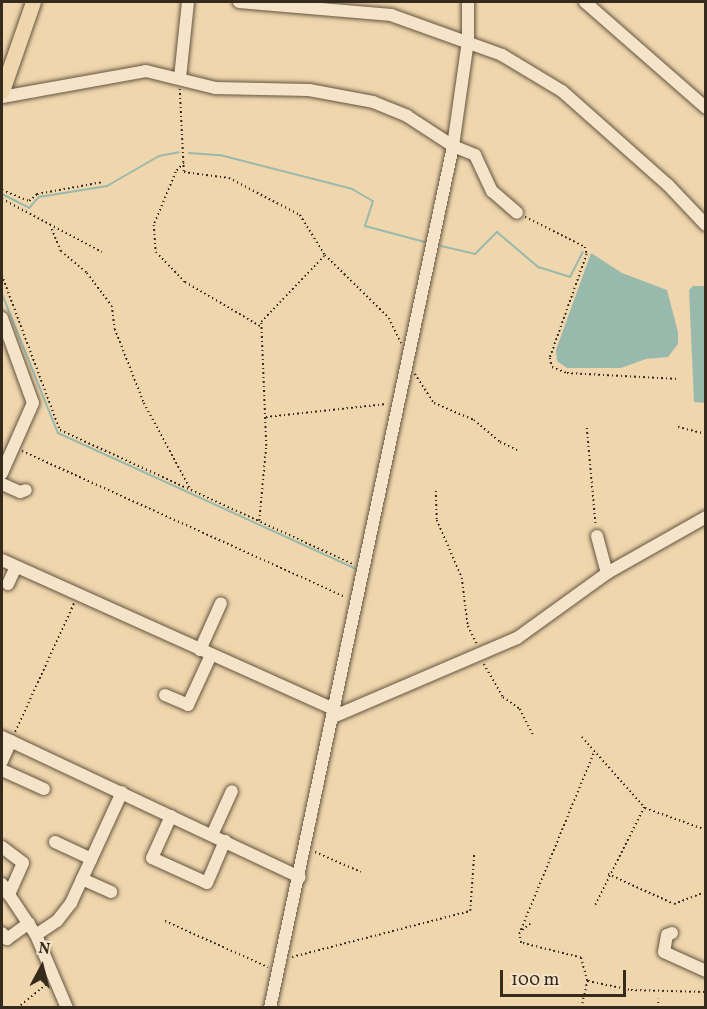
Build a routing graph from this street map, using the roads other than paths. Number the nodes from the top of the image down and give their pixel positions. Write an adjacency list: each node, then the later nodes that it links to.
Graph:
1 (33, 2): 9 (main road)
2 (188, 2): 8 (street)
3 (239, 2): 6 (street)
4 (468, 2): 7 (street)
5 (585, 2): 11 (street)
6 (272, 4): 7 (street)
7 (468, 41): 12 (street); 14 (street)
8 (180, 78): 10 (street); 12 (street)
9 (2, 91)
10 (2, 97)
11 (705, 108)
12 (453, 146): 13 (street); 28 (street)
13 (517, 213)
14 (705, 225)
15 (2, 318): 16 (street)
16 (2, 473)
17 (2, 484): 18 (street)
18 (26, 490)
19 (705, 517): 23 (street)
20 (597, 536): 23 (street)
21 (2, 560): 22 (street)
22 (16, 567): 24 (street); 26 (street)
23 (607, 573): 28 (street)
24 (8, 584)
25 (221, 603): 26 (street)
26 (205, 652): 27 (street); 28 (street)
27 (165, 695)
28 (335, 713): 41 (street)
29 (6, 739): 30 (street); 34 (street)
30 (2, 761)
31 (2, 770): 32 (street)
32 (44, 789)
33 (232, 791): 36 (street)
34 (122, 792): 35 (street); 40 (street)
35 (171, 816): 36 (street); 38 (street)
36 (212, 835): 38 (street)
37 (55, 842): 40 (street)
38 (225, 842): 41 (street)
39 (2, 847): 43 (street)
40 (91, 859): 42 (street)
41 (300, 877): 51 (street)
42 (82, 879): 44 (street); 48 (street)
43 (5, 890): 45 (street)
44 (111, 892)
45 (29, 923): 46 (street); 48 (street)
46 (2, 933)
47 (672, 933): 49 (street)
48 (36, 935): 50 (street)
49 (705, 971)
50 (67, 1008)
51 (270, 1008)

